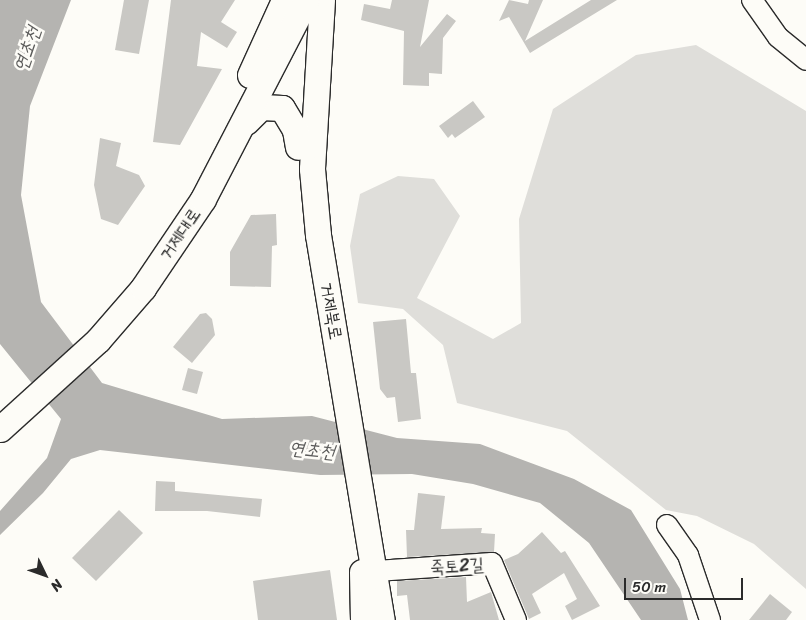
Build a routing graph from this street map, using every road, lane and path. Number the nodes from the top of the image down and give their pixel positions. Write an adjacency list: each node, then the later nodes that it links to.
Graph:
1 (284, 0): 8 (main road, 거제대로)
2 (307, 0): 6 (main road, 거제대로); 7 (main road, 거제북로)
3 (322, 0): 9 (main road, 거제북로)
4 (752, 0): 5 (street)
5 (806, 60)
6 (241, 128): 7 (main road); 8 (main road, 거제대로)
7 (298, 148): 9 (main road, 거제북로)
8 (97, 330): 10 (main road, 거제대로)
9 (337, 396): 13 (main road, 거제북로)
10 (12, 406): 11 (main road, 거제대로)
11 (0, 429)
12 (667, 525): 17 (street)
13 (369, 572): 14 (main road, 거제북로); 15 (main road, 거제북로); 16 (street, 죽토2길)
14 (363, 620)
15 (382, 620)
16 (516, 620)
17 (710, 620)

